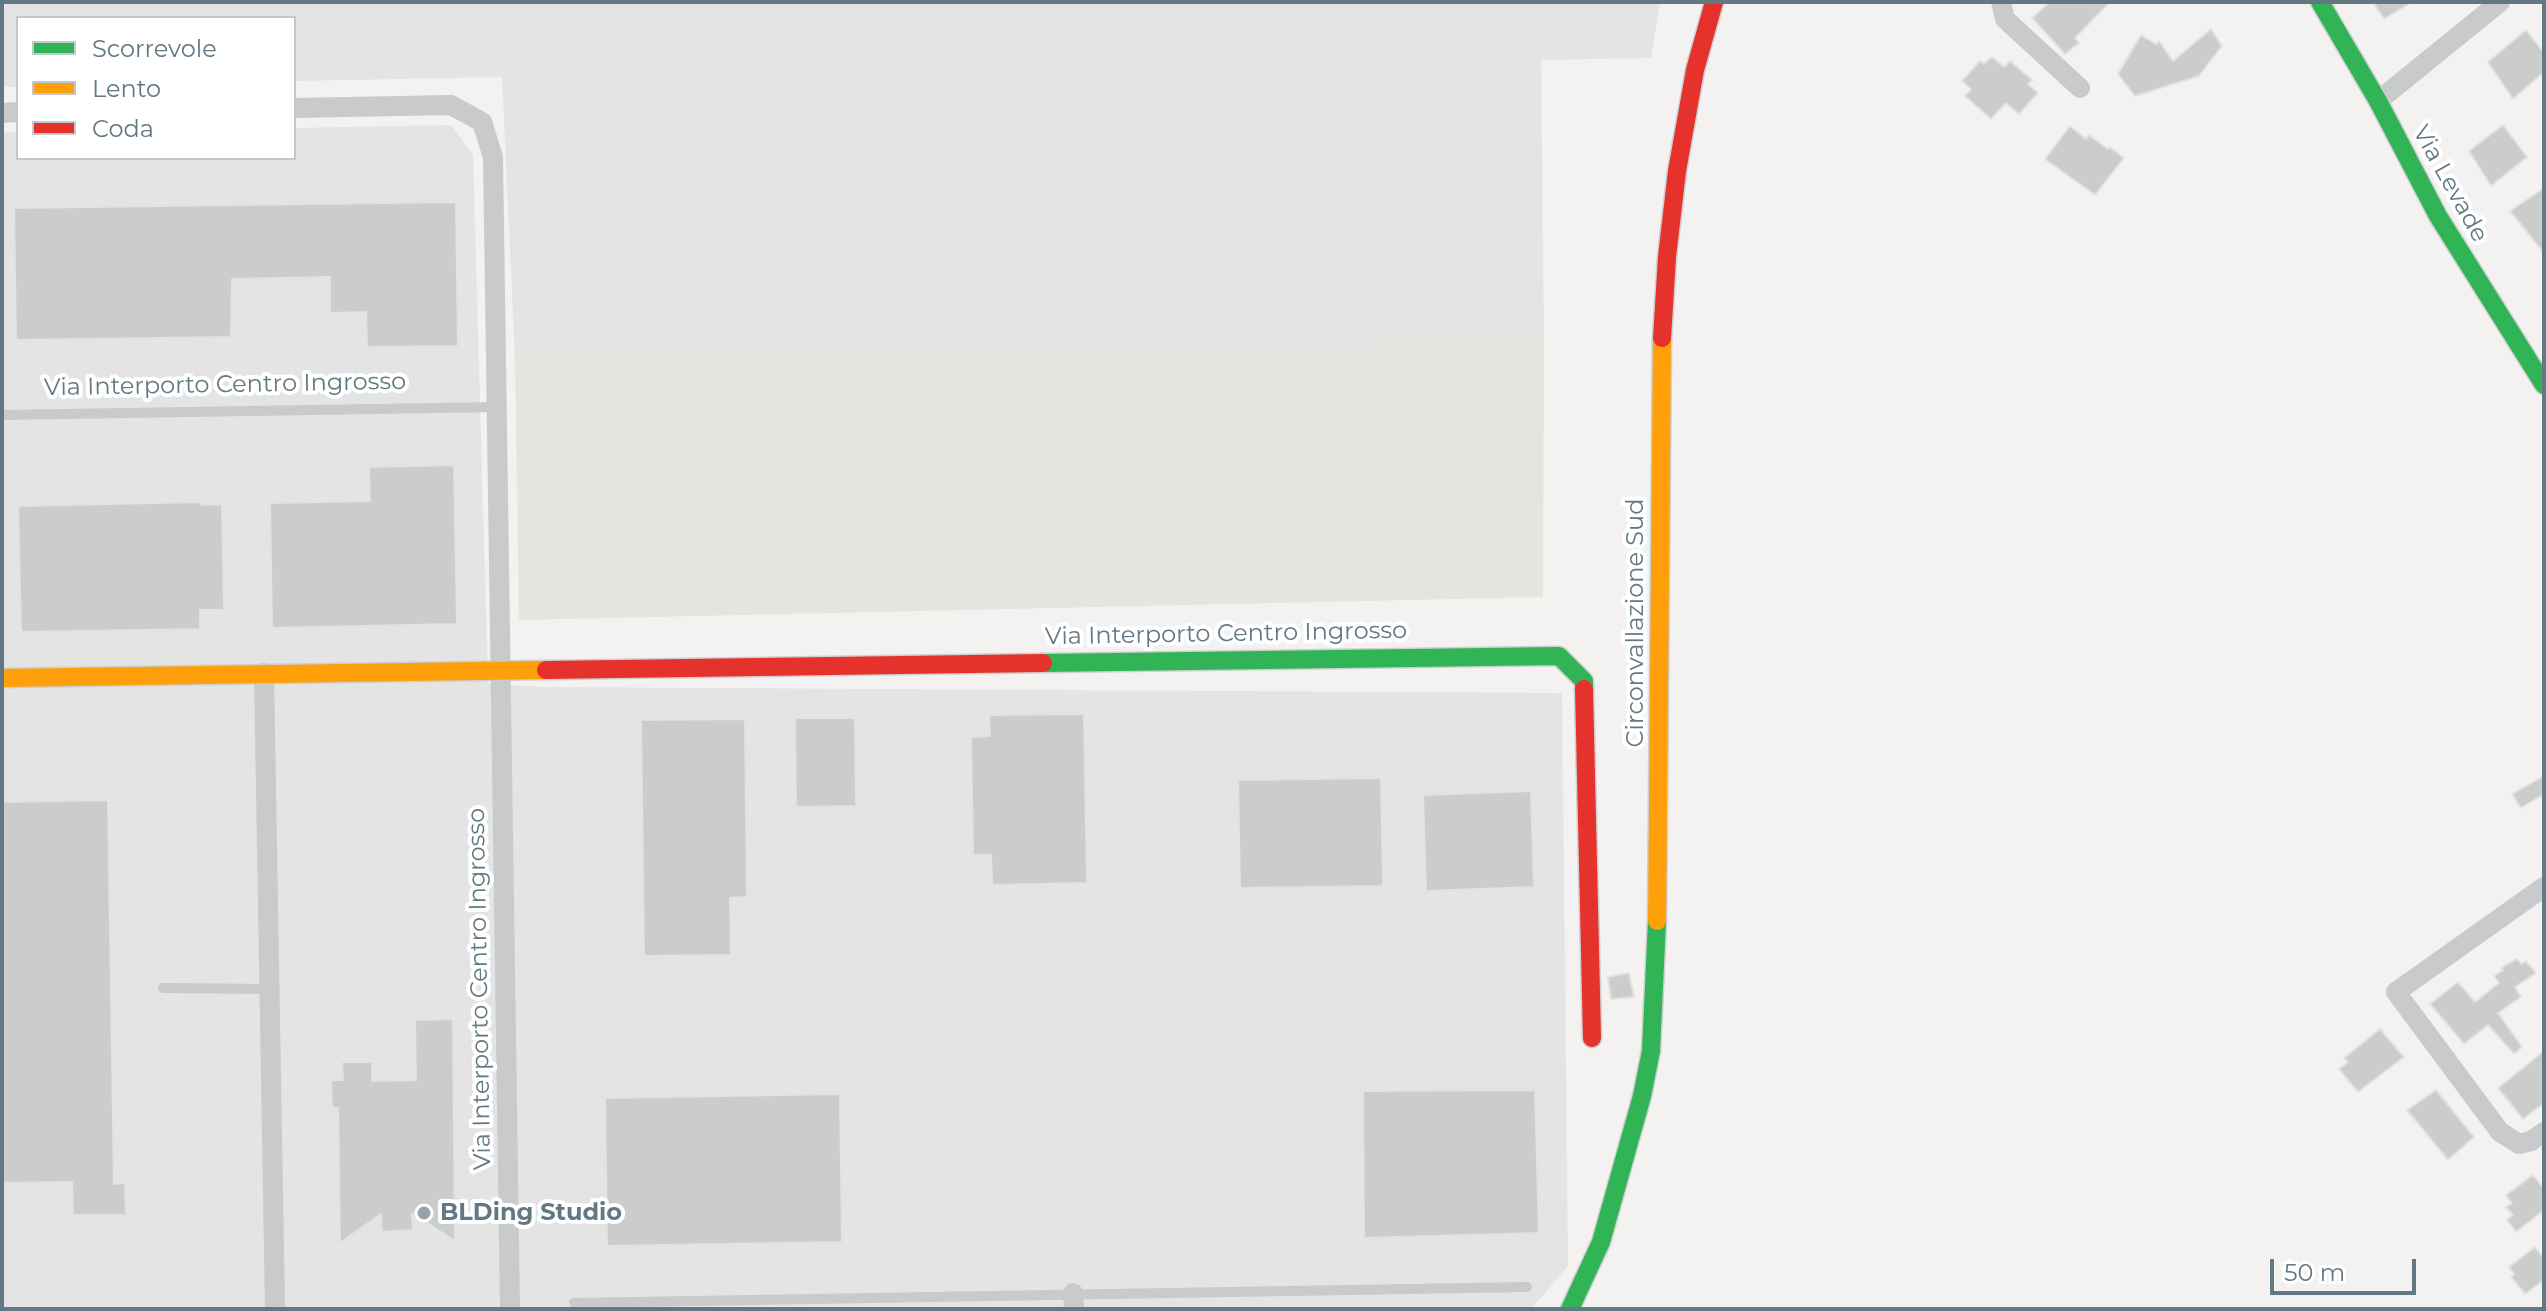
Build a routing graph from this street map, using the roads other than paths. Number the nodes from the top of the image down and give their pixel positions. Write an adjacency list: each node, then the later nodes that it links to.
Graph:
1 (1714, 2): 19 (street, Circonvallazione Sud)
2 (2001, 2): 5 (street)
3 (2320, 2): 6 (street, Via Levade)
4 (2500, 2): 6 (street)
5 (2080, 88)
6 (2378, 101): 8 (street, Via Levade)
7 (296, 108): 9 (street, Via Interporto Centro Ingrosso)
8 (2544, 385)
9 (498, 407): 10 (lane, Via Interporto Centro Ingrosso); 11 (street, Via Interporto Centro Ingrosso)
10 (2, 415)
11 (501, 669): 12 (street, Via Interporto Centro Ingrosso); 17 (street, Via Interporto Centro Ingrosso); 24 (street, Via Interporto Centro Ingrosso)
12 (264, 673): 13 (street, Via Interporto Centro Ingrosso); 16 (street)
13 (2, 678)
14 (2544, 887): 18 (street)
15 (163, 988): 16 (lane)
16 (270, 989): 23 (street)
17 (1592, 1038)
18 (2544, 1132)
19 (1601, 1242): 25 (street); 26 (street)
20 (1527, 1287): 21 (lane)
21 (1074, 1301): 22 (lane)
22 (574, 1303)
23 (275, 1309)
24 (510, 1309)
25 (1570, 1309)
26 (1590, 1309)

